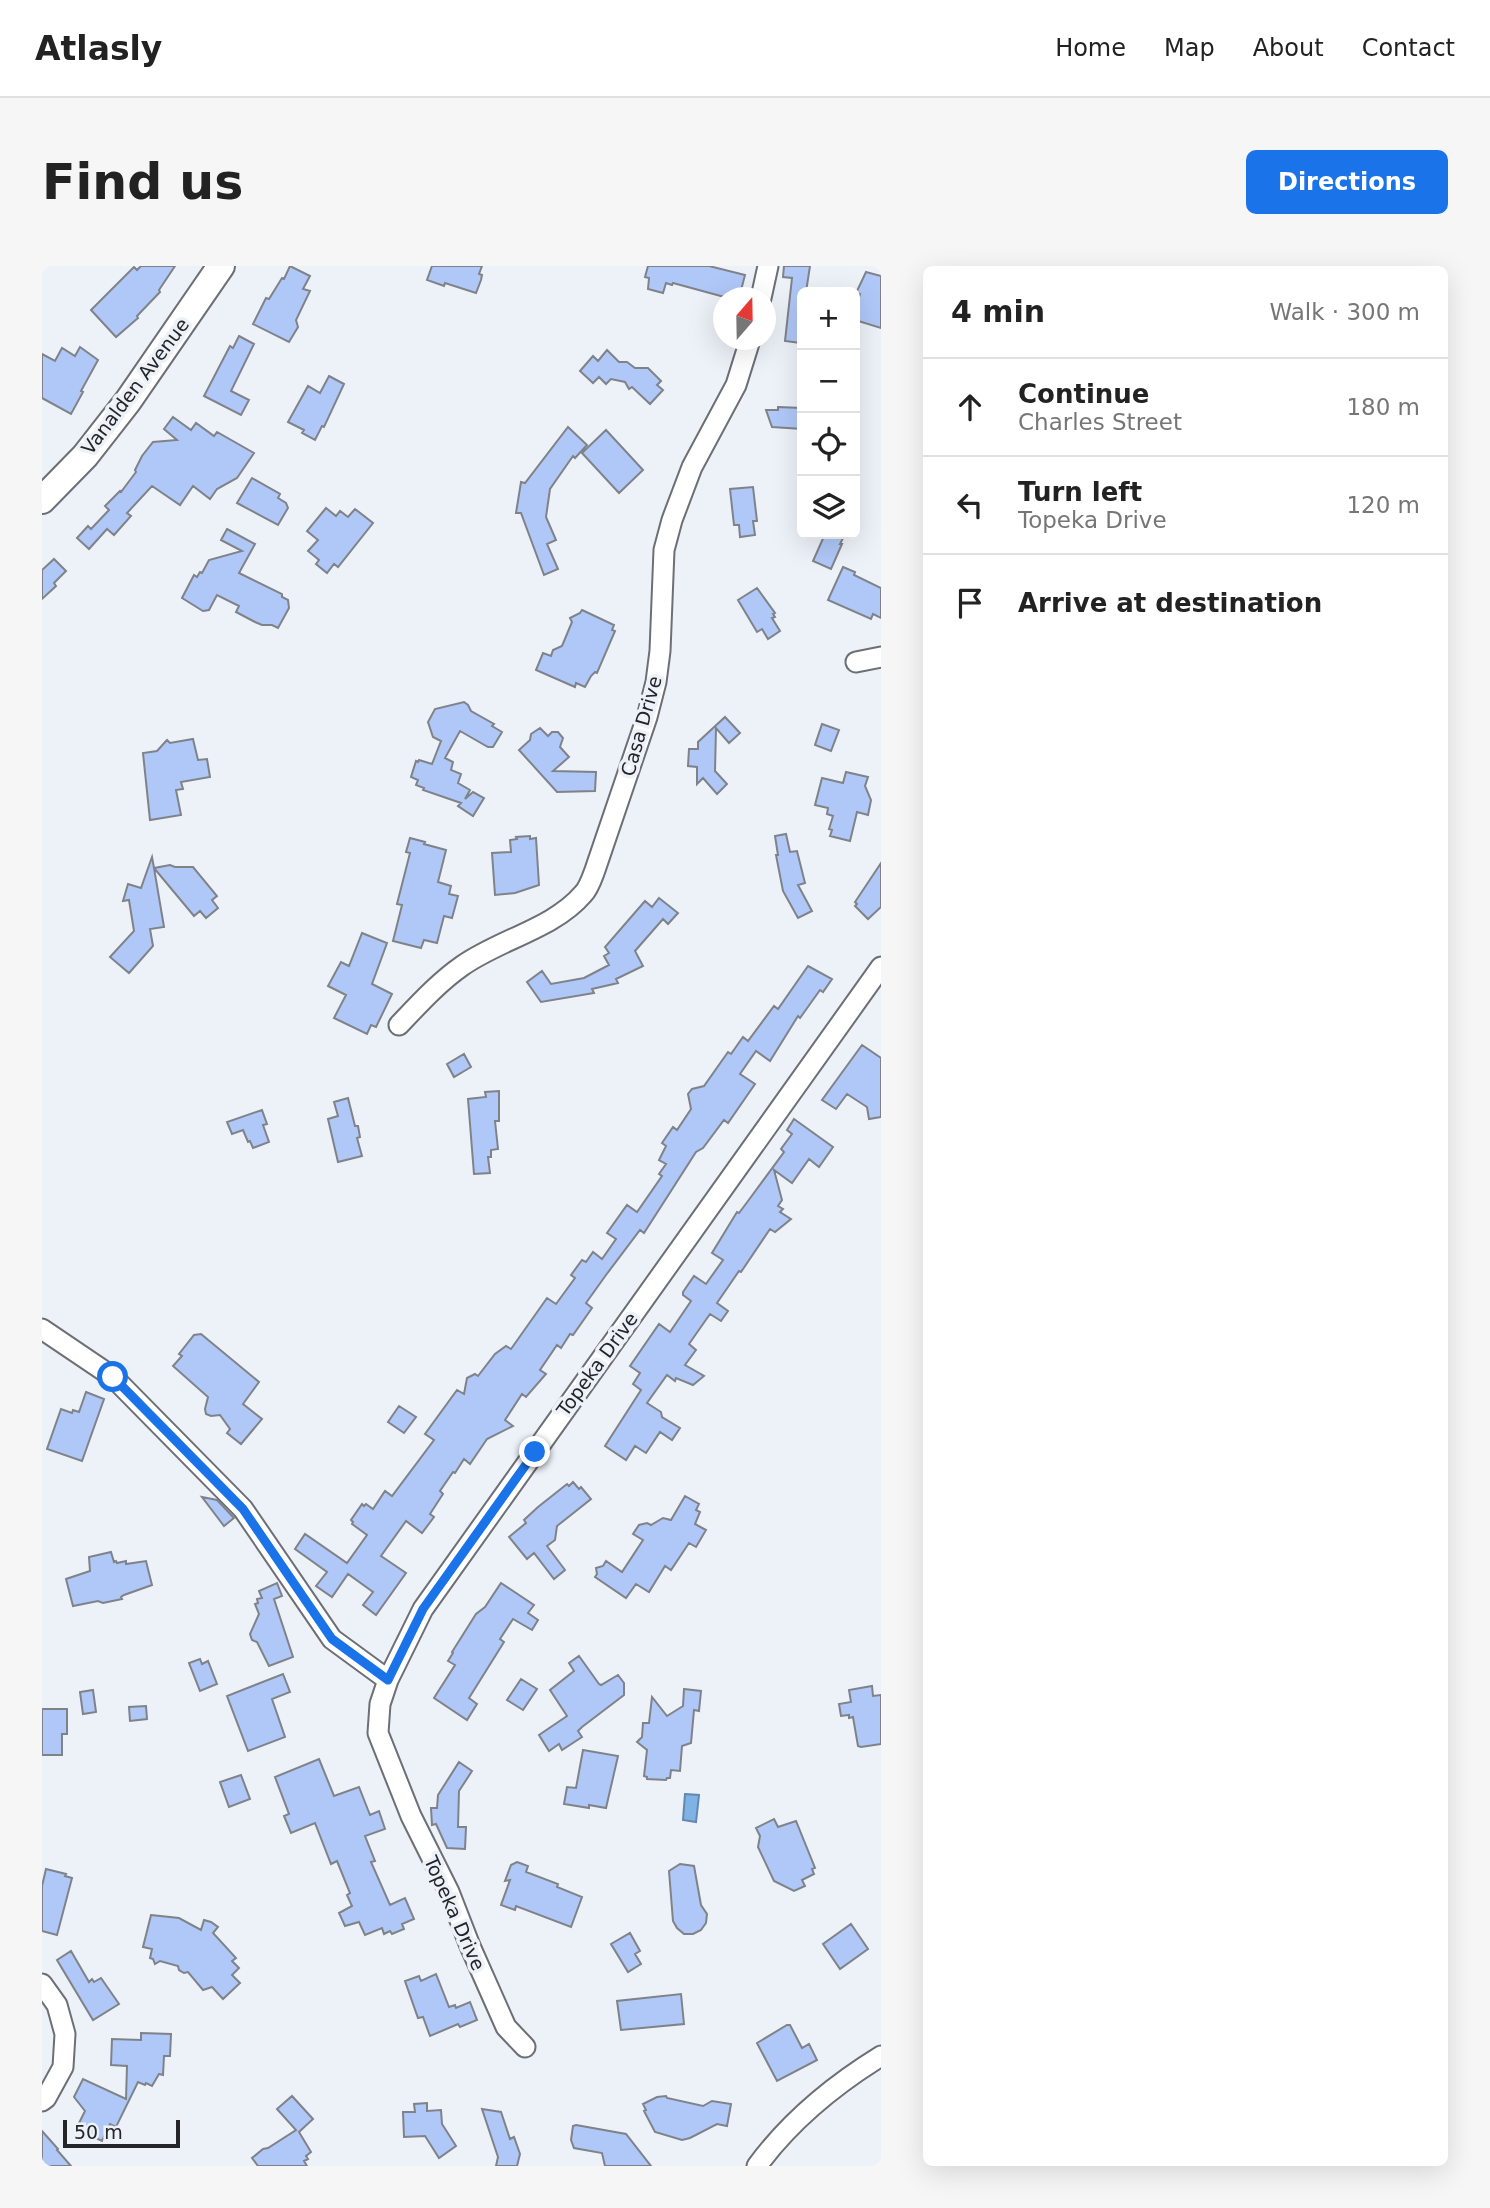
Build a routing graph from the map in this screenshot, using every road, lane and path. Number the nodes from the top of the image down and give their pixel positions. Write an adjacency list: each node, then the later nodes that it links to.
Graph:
1 (221, 266): 5 (main road, Vanalden Avenue)
2 (768, 266): 3 (street)
3 (763, 287)
4 (747, 350): 9 (street, Casa Drive)
5 (42, 500)
6 (881, 657): 7 (street)
7 (856, 662)
8 (881, 967): 11 (street, Topeka Drive)
9 (399, 1025)
10 (42, 1329): 11 (street)
11 (388, 1680): 13 (street, Topeka Drive)
12 (42, 1984): 15 (street)
13 (525, 2047)
14 (881, 2056): 16 (street)
15 (42, 2101)
16 (757, 2166)

